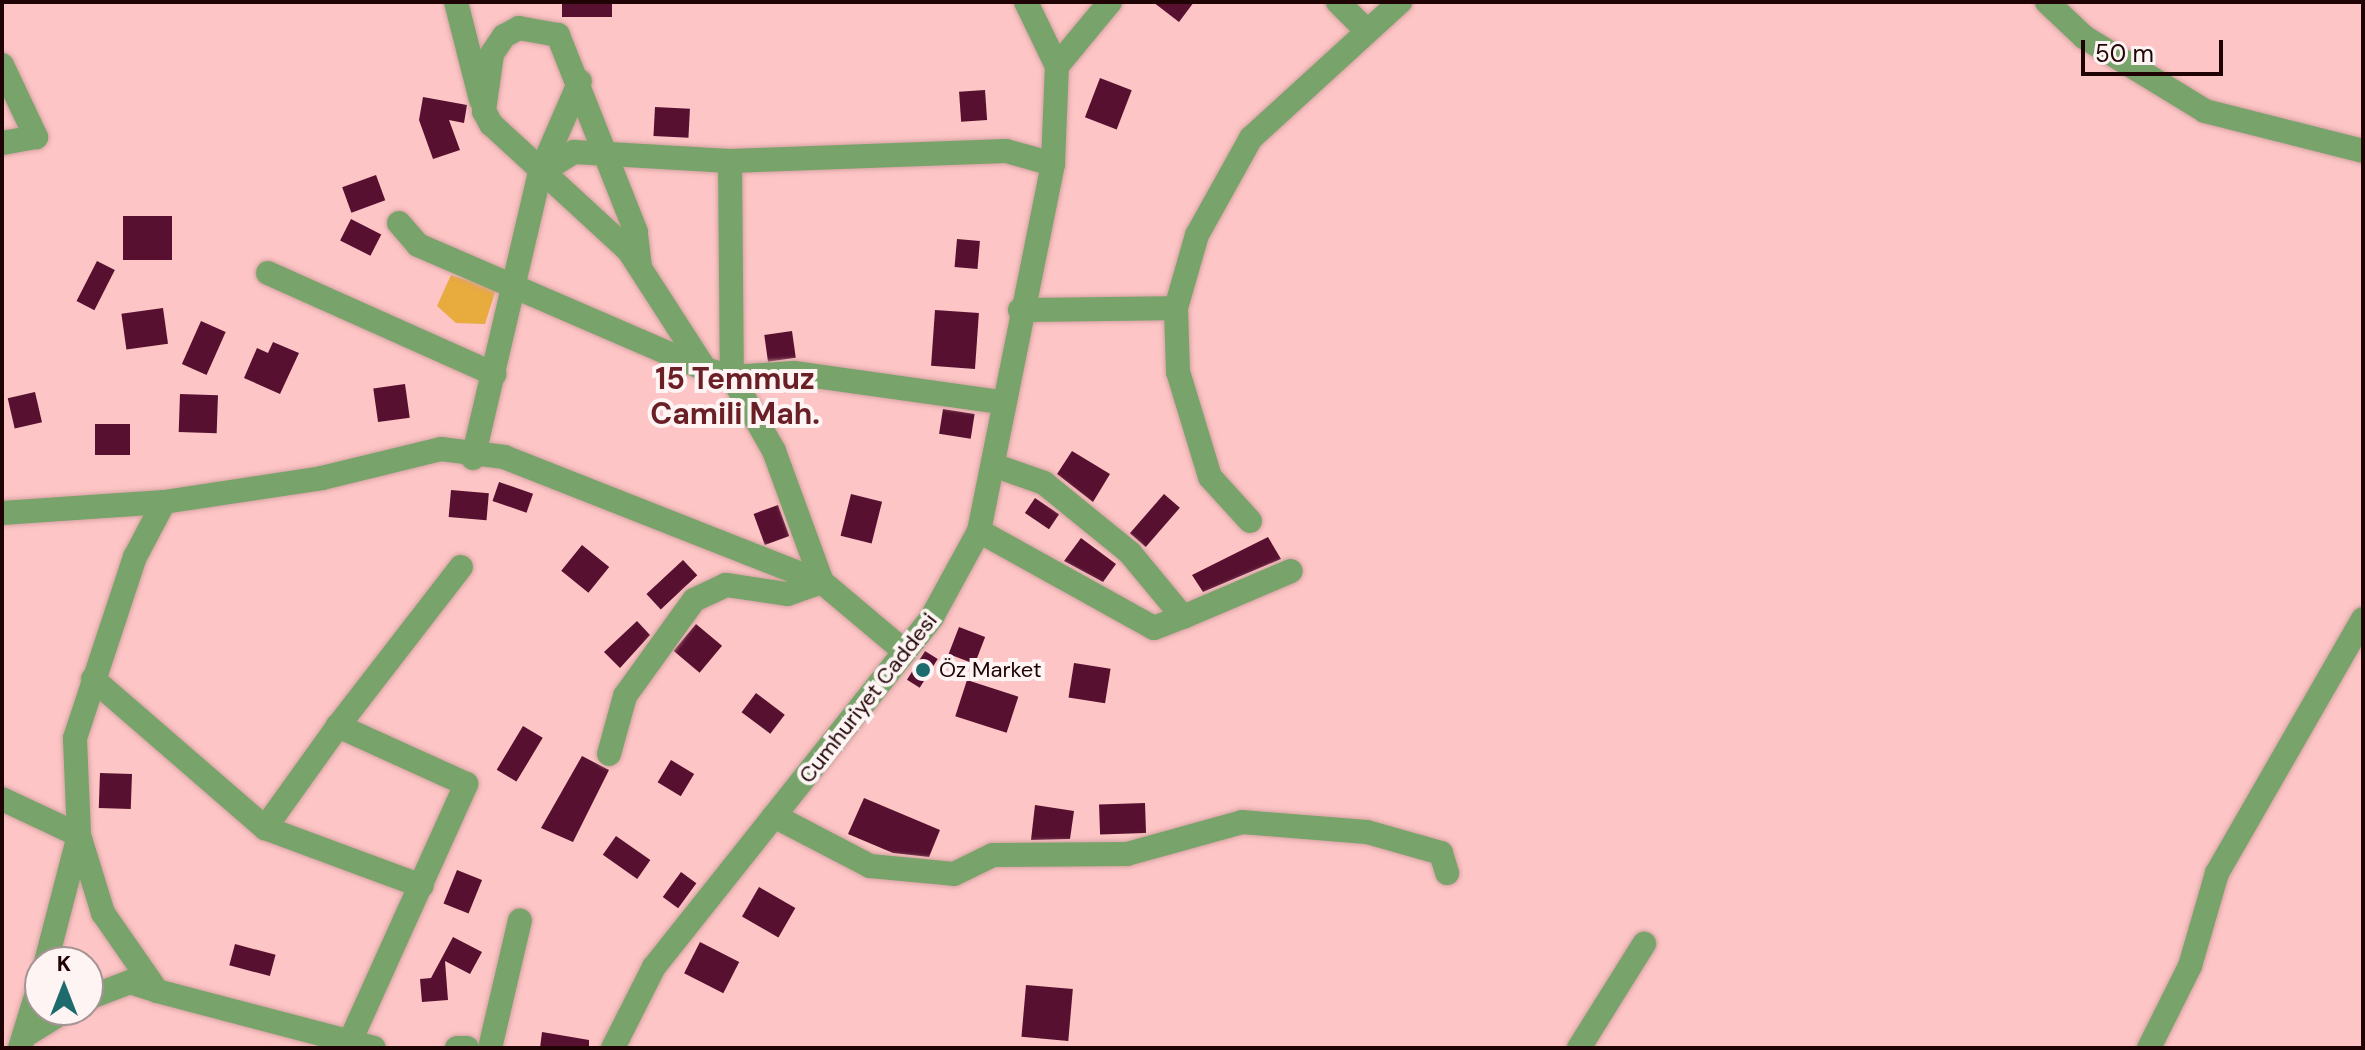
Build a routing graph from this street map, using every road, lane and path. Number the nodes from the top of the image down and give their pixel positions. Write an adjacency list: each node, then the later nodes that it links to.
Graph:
1 (456, 2): 11 (street)
2 (1026, 2): 9 (street)
3 (1110, 2): 9 (street)
4 (1338, 2): 7 (street)
5 (1400, 2): 7 (street)
6 (2047, 2): 13 (street)
7 (1367, 31): 22 (street)
8 (2, 65): 12 (street)
9 (1057, 66): 16 (street, Cumhuriyet Caddesi)
10 (580, 81): 11 (street); 14 (street); 17 (street)
11 (484, 111): 17 (street)
12 (2, 143)
13 (2363, 151)
14 (606, 152): 15 (street); 17 (street); 19 (street)
15 (730, 161): 16 (street); 26 (street)
16 (1053, 164): 23 (street, Cumhuriyet Caddesi)
17 (540, 173): 19 (street); 21 (street)
18 (399, 223): 21 (street)
19 (640, 267): 24 (street)
20 (268, 273): 25 (street)
21 (515, 291): 24 (street); 25 (street)
22 (1176, 308): 23 (street); 32 (street)
23 (1020, 310): 27 (street, Cumhuriyet Caddesi)
24 (705, 369): 26 (street)
25 (494, 374): 28 (street)
26 (732, 377): 27 (street); 36 (street)
27 (1001, 402): 29 (street, Cumhuriyet Caddesi)
28 (473, 458): 30 (street); 36 (street)
29 (993, 465): 33 (street, Cumhuriyet Caddesi); 37 (street)
30 (164, 502): 31 (street); 40 (street)
31 (2, 513)
32 (1250, 521)
33 (979, 531): 37 (street); 39 (street, Cumhuriyet Caddesi)
34 (461, 567): 41 (street)
35 (1291, 571): 37 (street)
36 (822, 582): 39 (street); 42 (street)
37 (1183, 617)
38 (2363, 619): 63 (street)
39 (904, 651): 44 (street, Cumhuriyet Caddesi)
40 (93, 679): 45 (street); 46 (street)
41 (338, 726): 45 (street); 48 (street)
42 (609, 754)
43 (2, 799): 46 (street)
44 (774, 816): 47 (street); 61 (street, Cumhuriyet Caddesi)
45 (265, 828): 48 (street)
46 (79, 835): 51 (street); 52 (street)
47 (1447, 873)
48 (422, 886): 56 (street)
49 (520, 920): 60 (street)
50 (1644, 944): 62 (street)
51 (50, 946)
52 (157, 991): 53 (street); 56 (street)
53 (104, 992)
54 (44, 1026): 55 (street)
55 (22, 1042)
56 (348, 1046): 57 (street)
57 (374, 1048)
58 (457, 1048): 59 (street)
59 (467, 1048)
60 (490, 1048)
61 (613, 1048)
62 (1579, 1048)
63 (2149, 1048)

